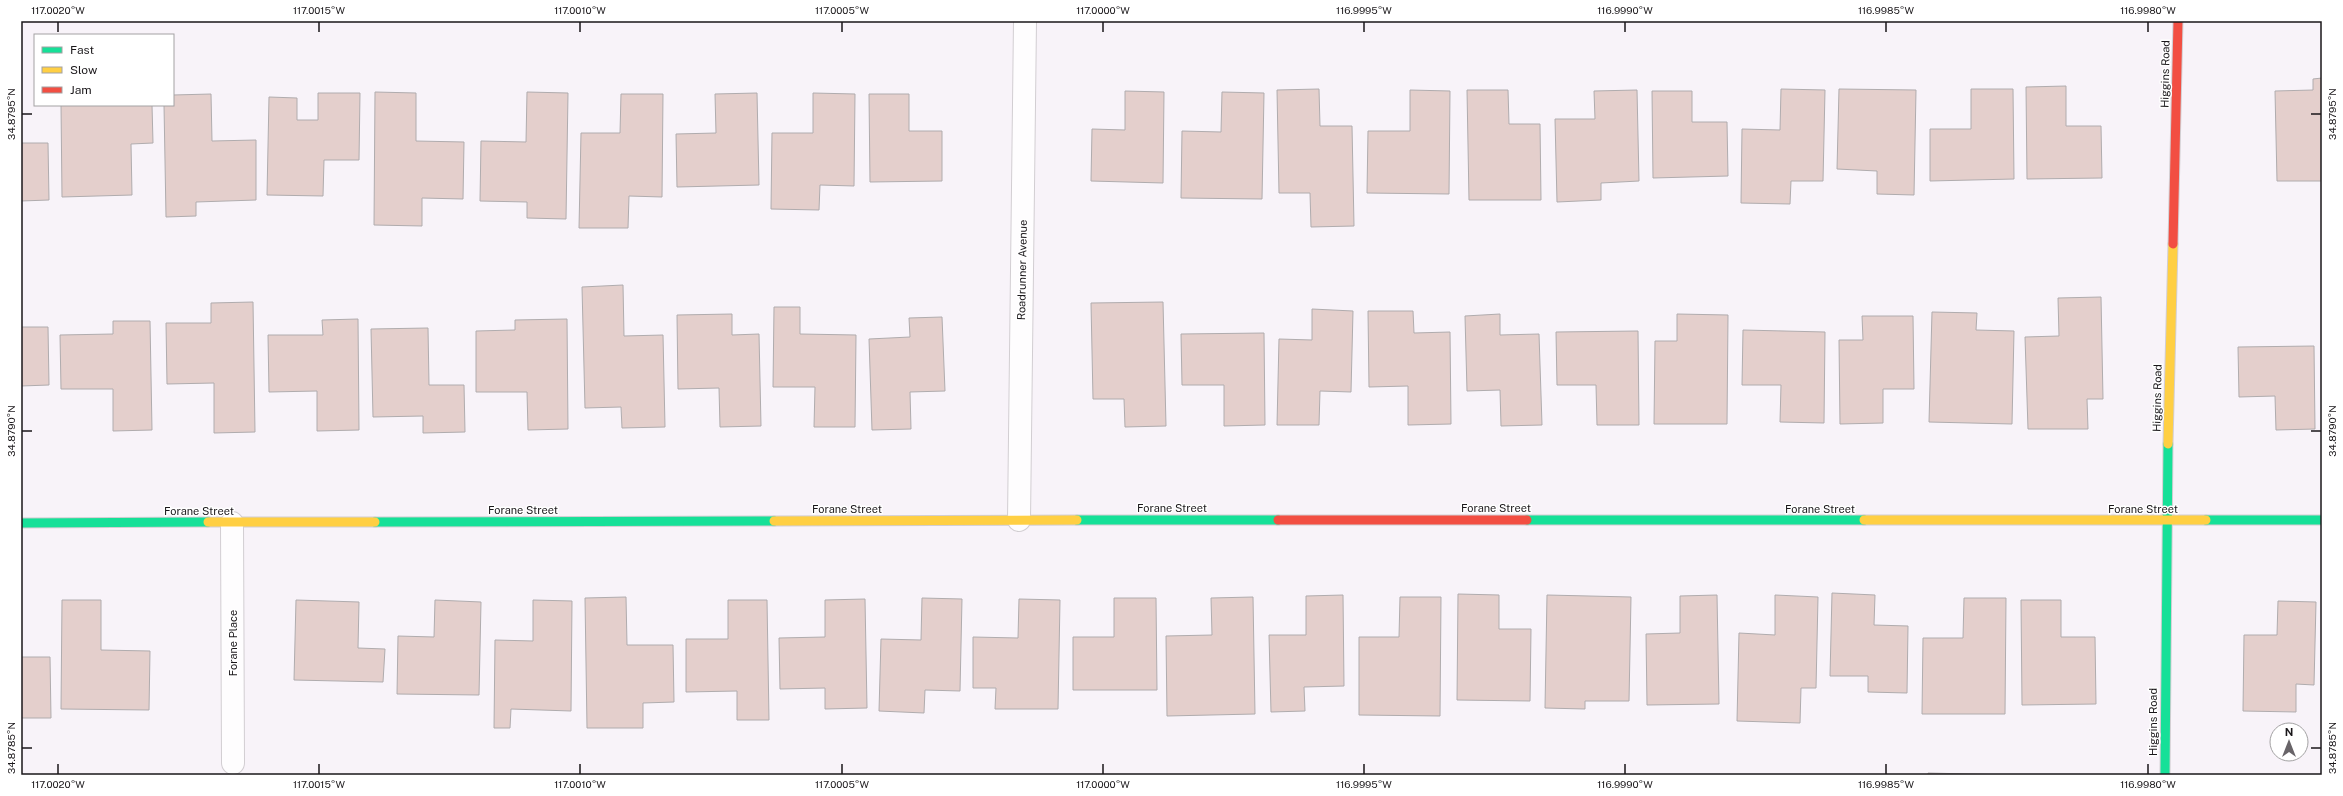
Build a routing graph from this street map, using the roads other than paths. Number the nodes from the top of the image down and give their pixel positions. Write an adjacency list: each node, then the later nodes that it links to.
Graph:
1 (1025, 21): 3 (street, Roadrunner Avenue)
2 (2178, 21): 5 (street, Higgins Road)
3 (1019, 520): 5 (street, Forane Street); 7 (street, Forane Street)
4 (2322, 520): 5 (street, Forane Street)
5 (2166, 521): 9 (street, Higgins Road)
6 (21, 523): 7 (street, Forane Street)
7 (232, 523): 8 (street, Forane Place)
8 (233, 763)
9 (2164, 775)

